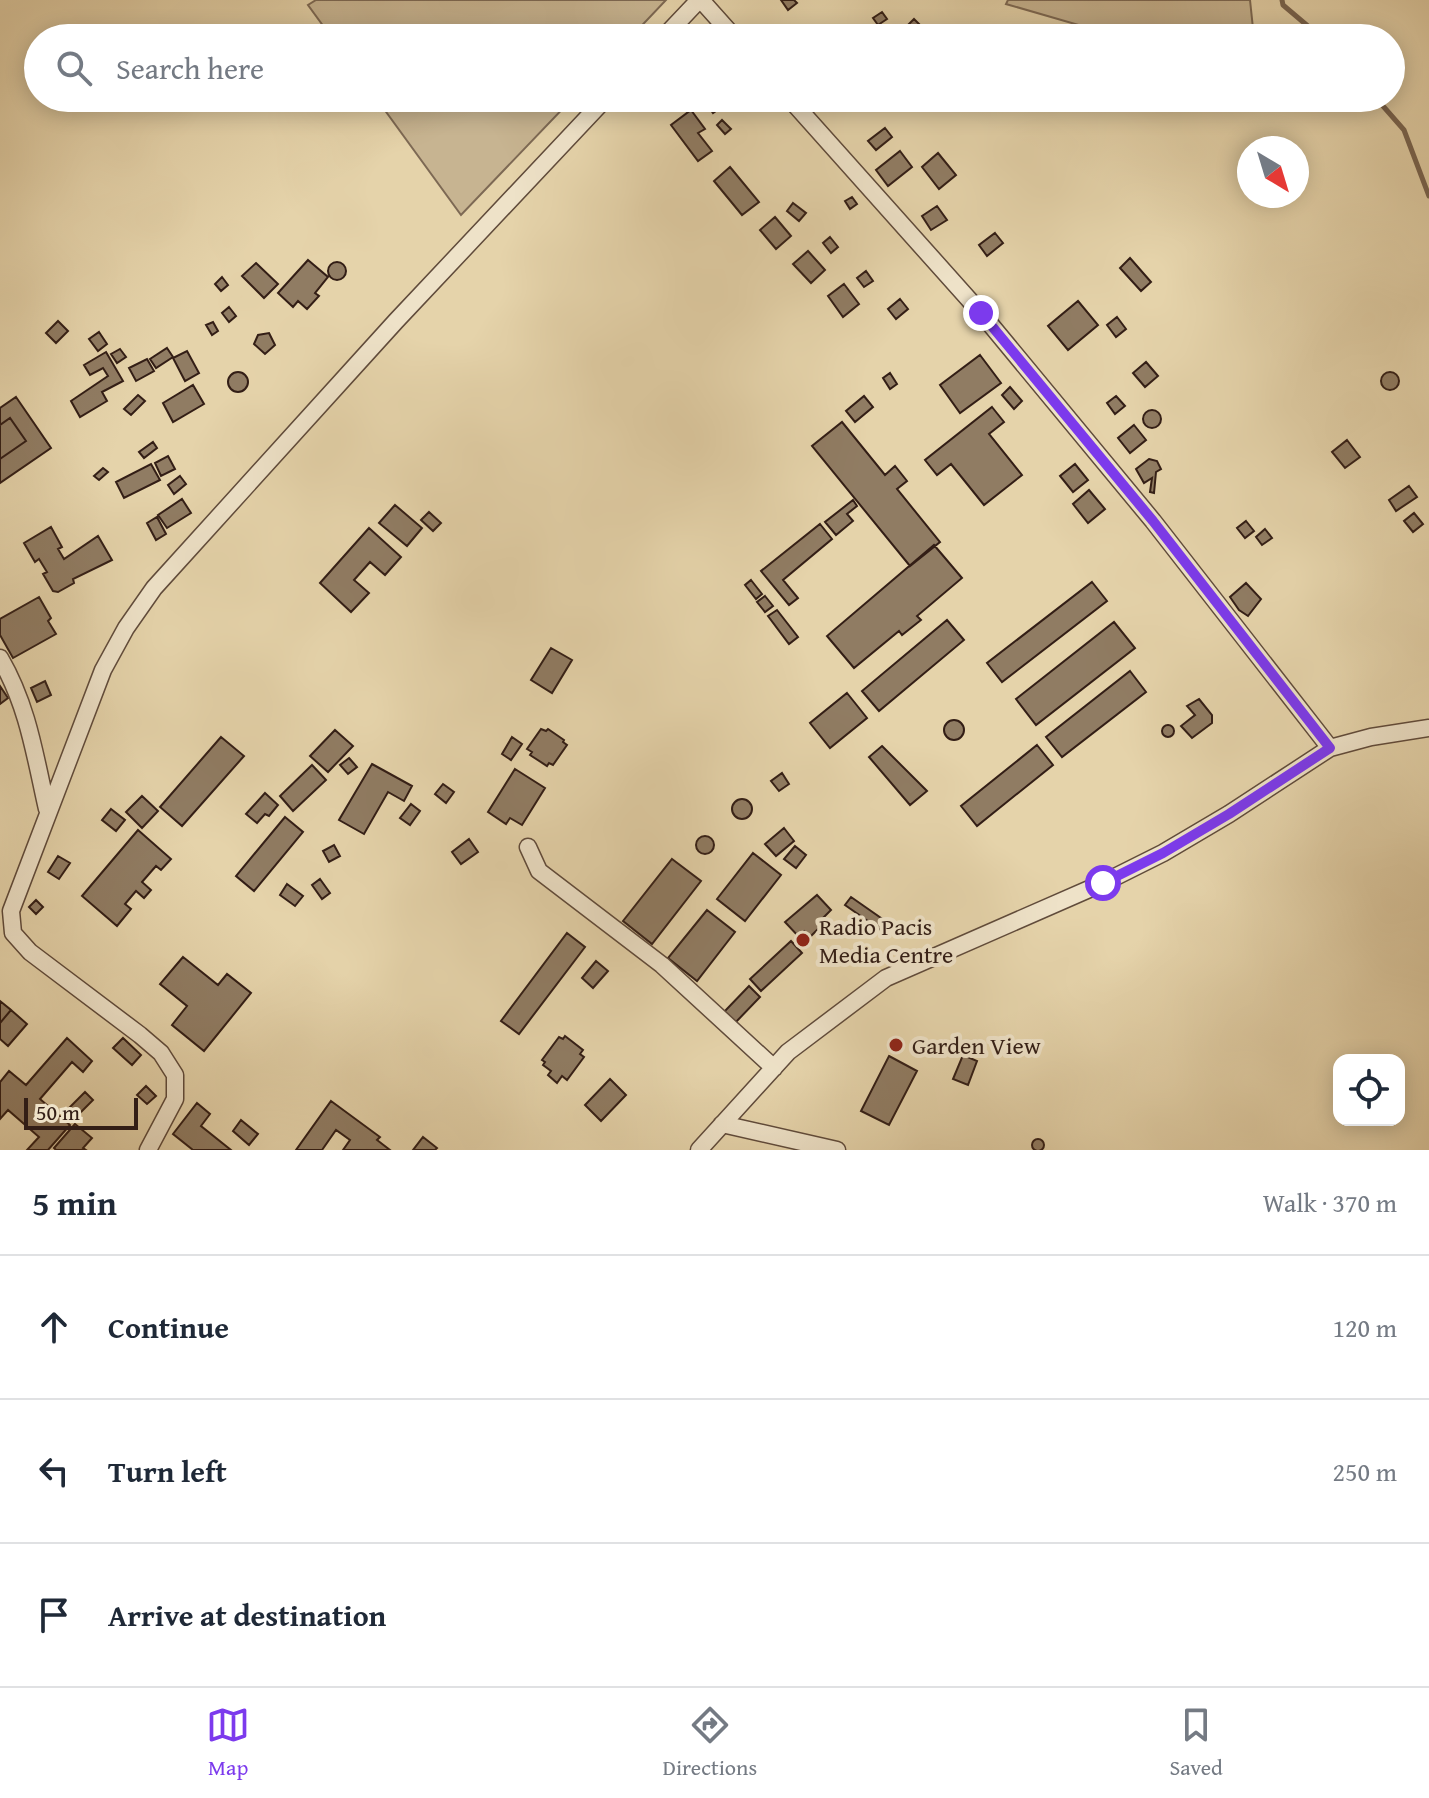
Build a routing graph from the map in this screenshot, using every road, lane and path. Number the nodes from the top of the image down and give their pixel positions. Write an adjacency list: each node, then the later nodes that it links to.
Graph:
1 (700, 0): 2 (street); 3 (street)
2 (677, 24)
3 (722, 24)
4 (593, 112): 9 (street)
5 (801, 112): 8 (street)
6 (0, 658): 9 (street)
7 (1429, 728): 8 (street)
8 (1330, 748): 11 (street)
9 (47, 811): 13 (street)
10 (528, 847): 11 (street)
11 (774, 1068): 12 (street)
12 (722, 1124): 14 (street); 15 (street)
13 (148, 1150)
14 (699, 1150)
15 (837, 1150)

